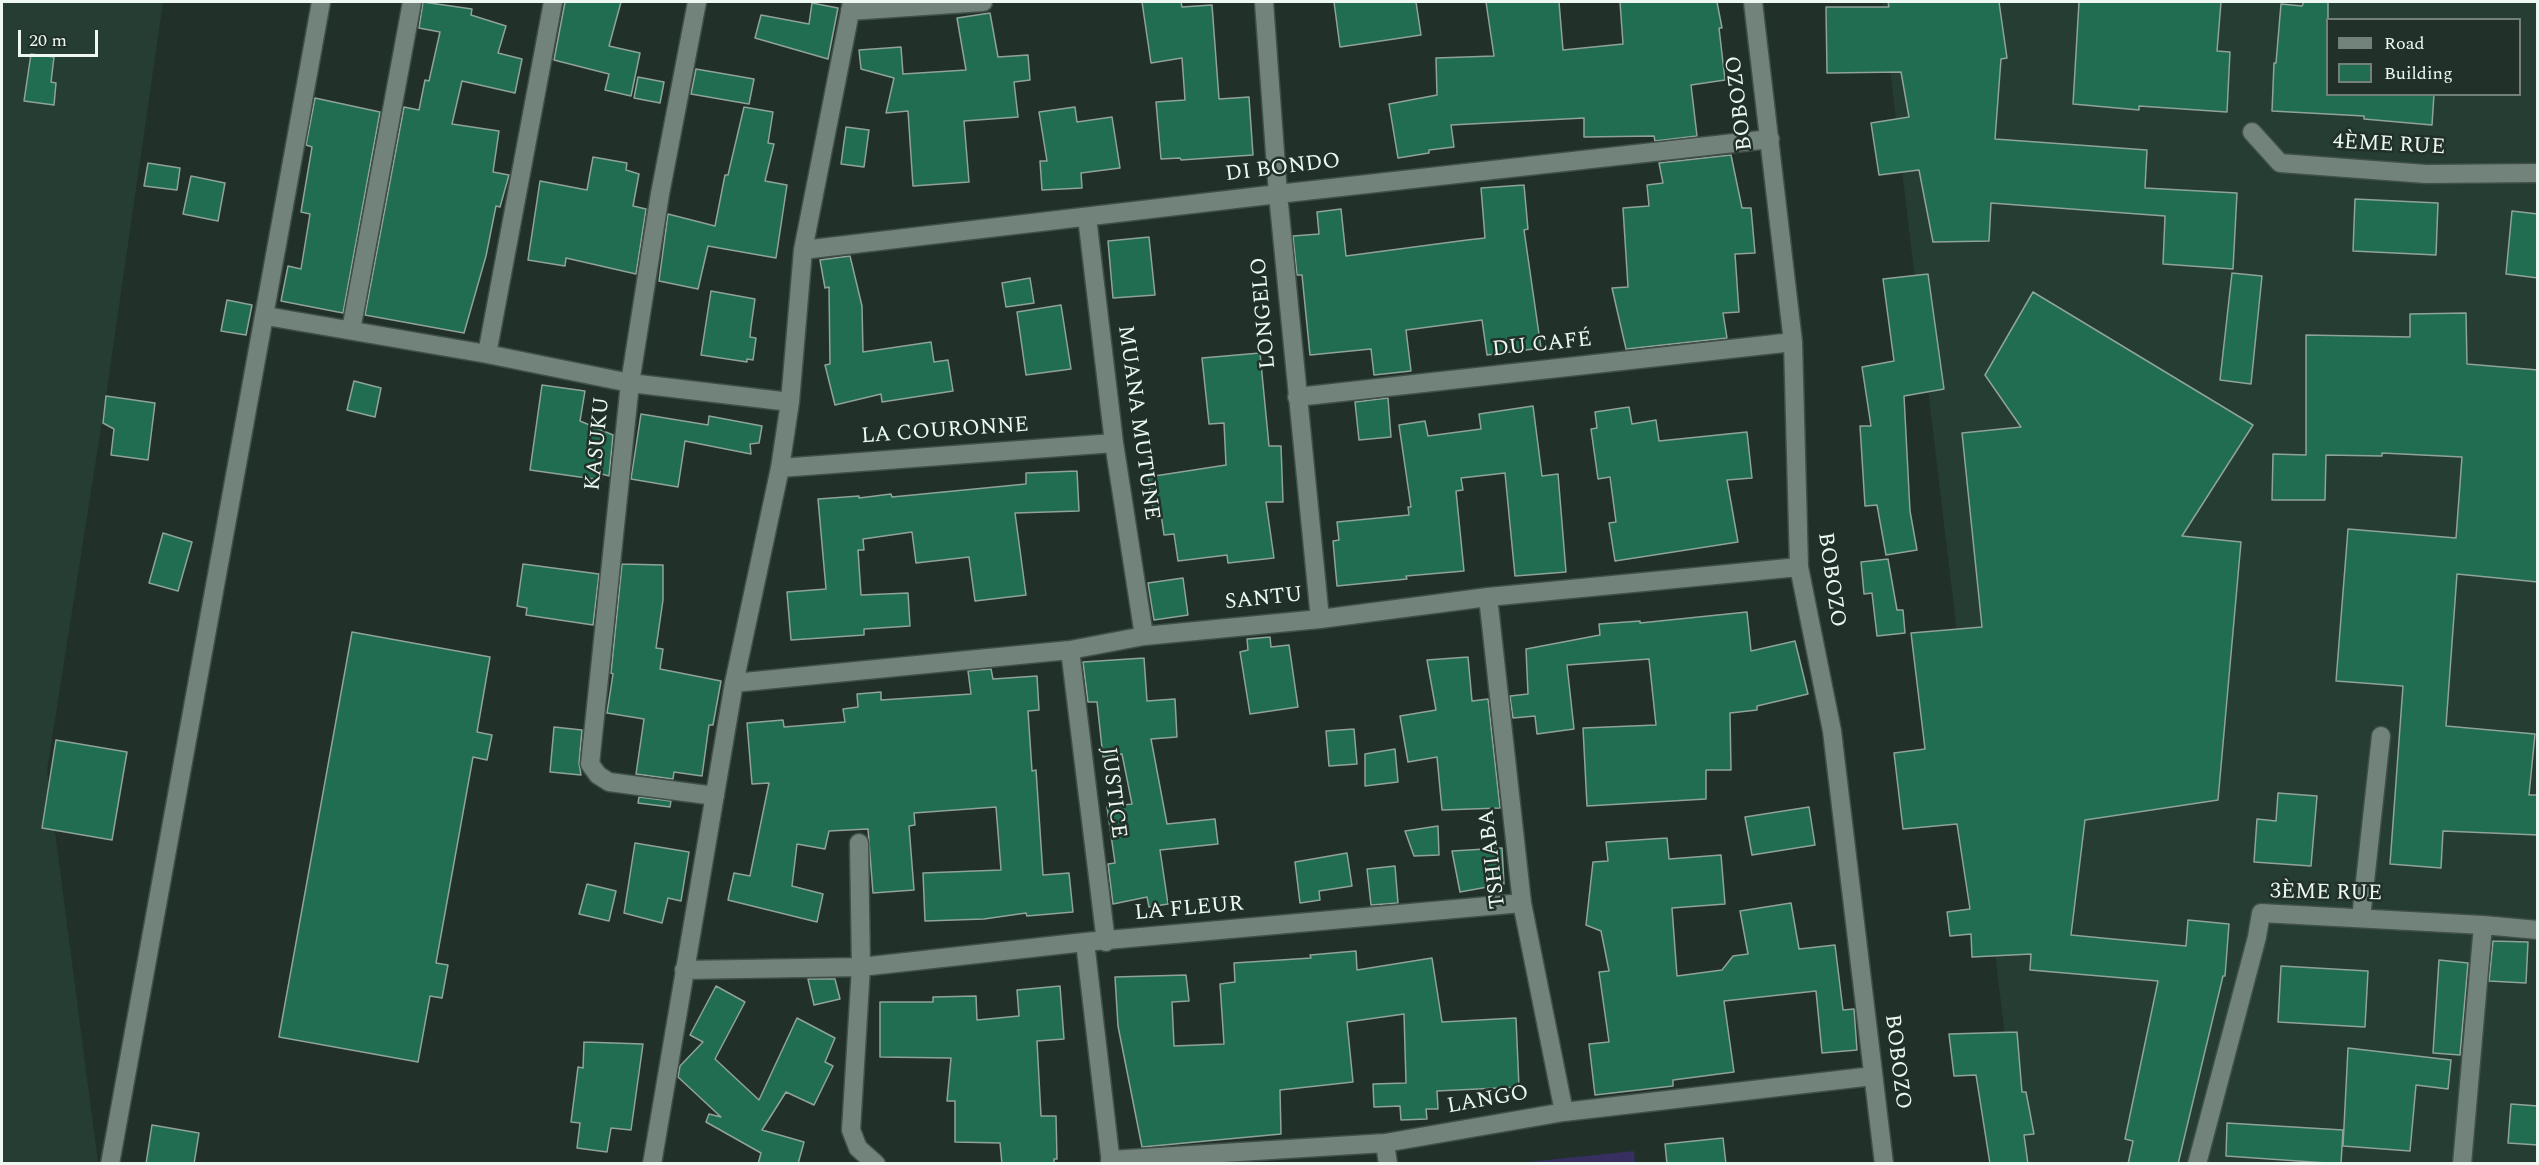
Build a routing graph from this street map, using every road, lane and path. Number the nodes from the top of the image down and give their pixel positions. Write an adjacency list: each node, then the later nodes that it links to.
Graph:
1 (321, 2): 15 (street)
2 (412, 2): 16 (street)
3 (553, 2): 18 (street)
4 (697, 2): 19 (street, KASUKU)
5 (983, 2): 8 (street)
6 (1264, 2): 12 (street, LONGELO)
7 (1753, 2): 10 (street, BOBOZO)
8 (851, 6): 14 (street)
9 (2252, 132): 11 (street, 4ÈME RUE)
10 (1770, 139): 12 (street, DI BONDO); 17 (street, BOBOZO)
11 (2538, 173)
12 (1278, 194): 13 (street, DI BONDO); 20 (street, LONGELO)
13 (1086, 217): 14 (street, DI BONDO); 22 (street, MUANA MUTUNE)
14 (802, 250): 21 (street)
15 (266, 316): 16 (street); 45 (street)
16 (351, 330): 18 (street)
17 (1792, 342): 20 (street, DU CAFÉ); 24 (street, BOBOZO)
18 (487, 354): 19 (street)
19 (630, 383): 21 (street); 31 (street, KASUKU)
20 (1298, 397): 26 (street, LONGELO)
21 (790, 402): 23 (street)
22 (1114, 443): 23 (street, LA COURONNE); 27 (street, MUANA MUTUNE)
23 (780, 468): 29 (street)
24 (1799, 567): 25 (street, SANTU); 41 (street, BOBOZO)
25 (1488, 597): 26 (street, SANTU); 33 (street, TSHIABA)
26 (1320, 618): 27 (street, SANTU)
27 (1144, 636): 28 (street, SANTU)
28 (1070, 650): 29 (street, SANTU); 38 (street, JUSTICE)
29 (734, 683): 31 (street)
30 (2381, 736): 34 (street)
31 (715, 796): 40 (street)
32 (859, 843): 39 (street)
33 (1522, 903): 38 (street, LA FLEUR); 42 (street, TSHIABA)
34 (2361, 918): 35 (street, 3ÈME RUE); 50 (street, 3ÈME RUE)
35 (2483, 925): 36 (street, 3ÈME RUE); 51 (street)
36 (2538, 930)
37 (1085, 942): 38 (street, LA FLEUR); 39 (street, LA FLEUR); 44 (street)
38 (1106, 942)
39 (861, 967): 40 (street, LA FLEUR); 47 (street)
40 (684, 970): 46 (street)
41 (1873, 1076): 42 (street, LANGO); 49 (street, BOBOZO)
42 (1564, 1112): 43 (street, LANGO)
43 (1385, 1143): 44 (street, LANGO); 48 (street)
44 (1111, 1162)
45 (110, 1164)
46 (652, 1164)
47 (876, 1164)
48 (1388, 1164)
49 (1884, 1164)
50 (2197, 1164)
51 (2462, 1164)

